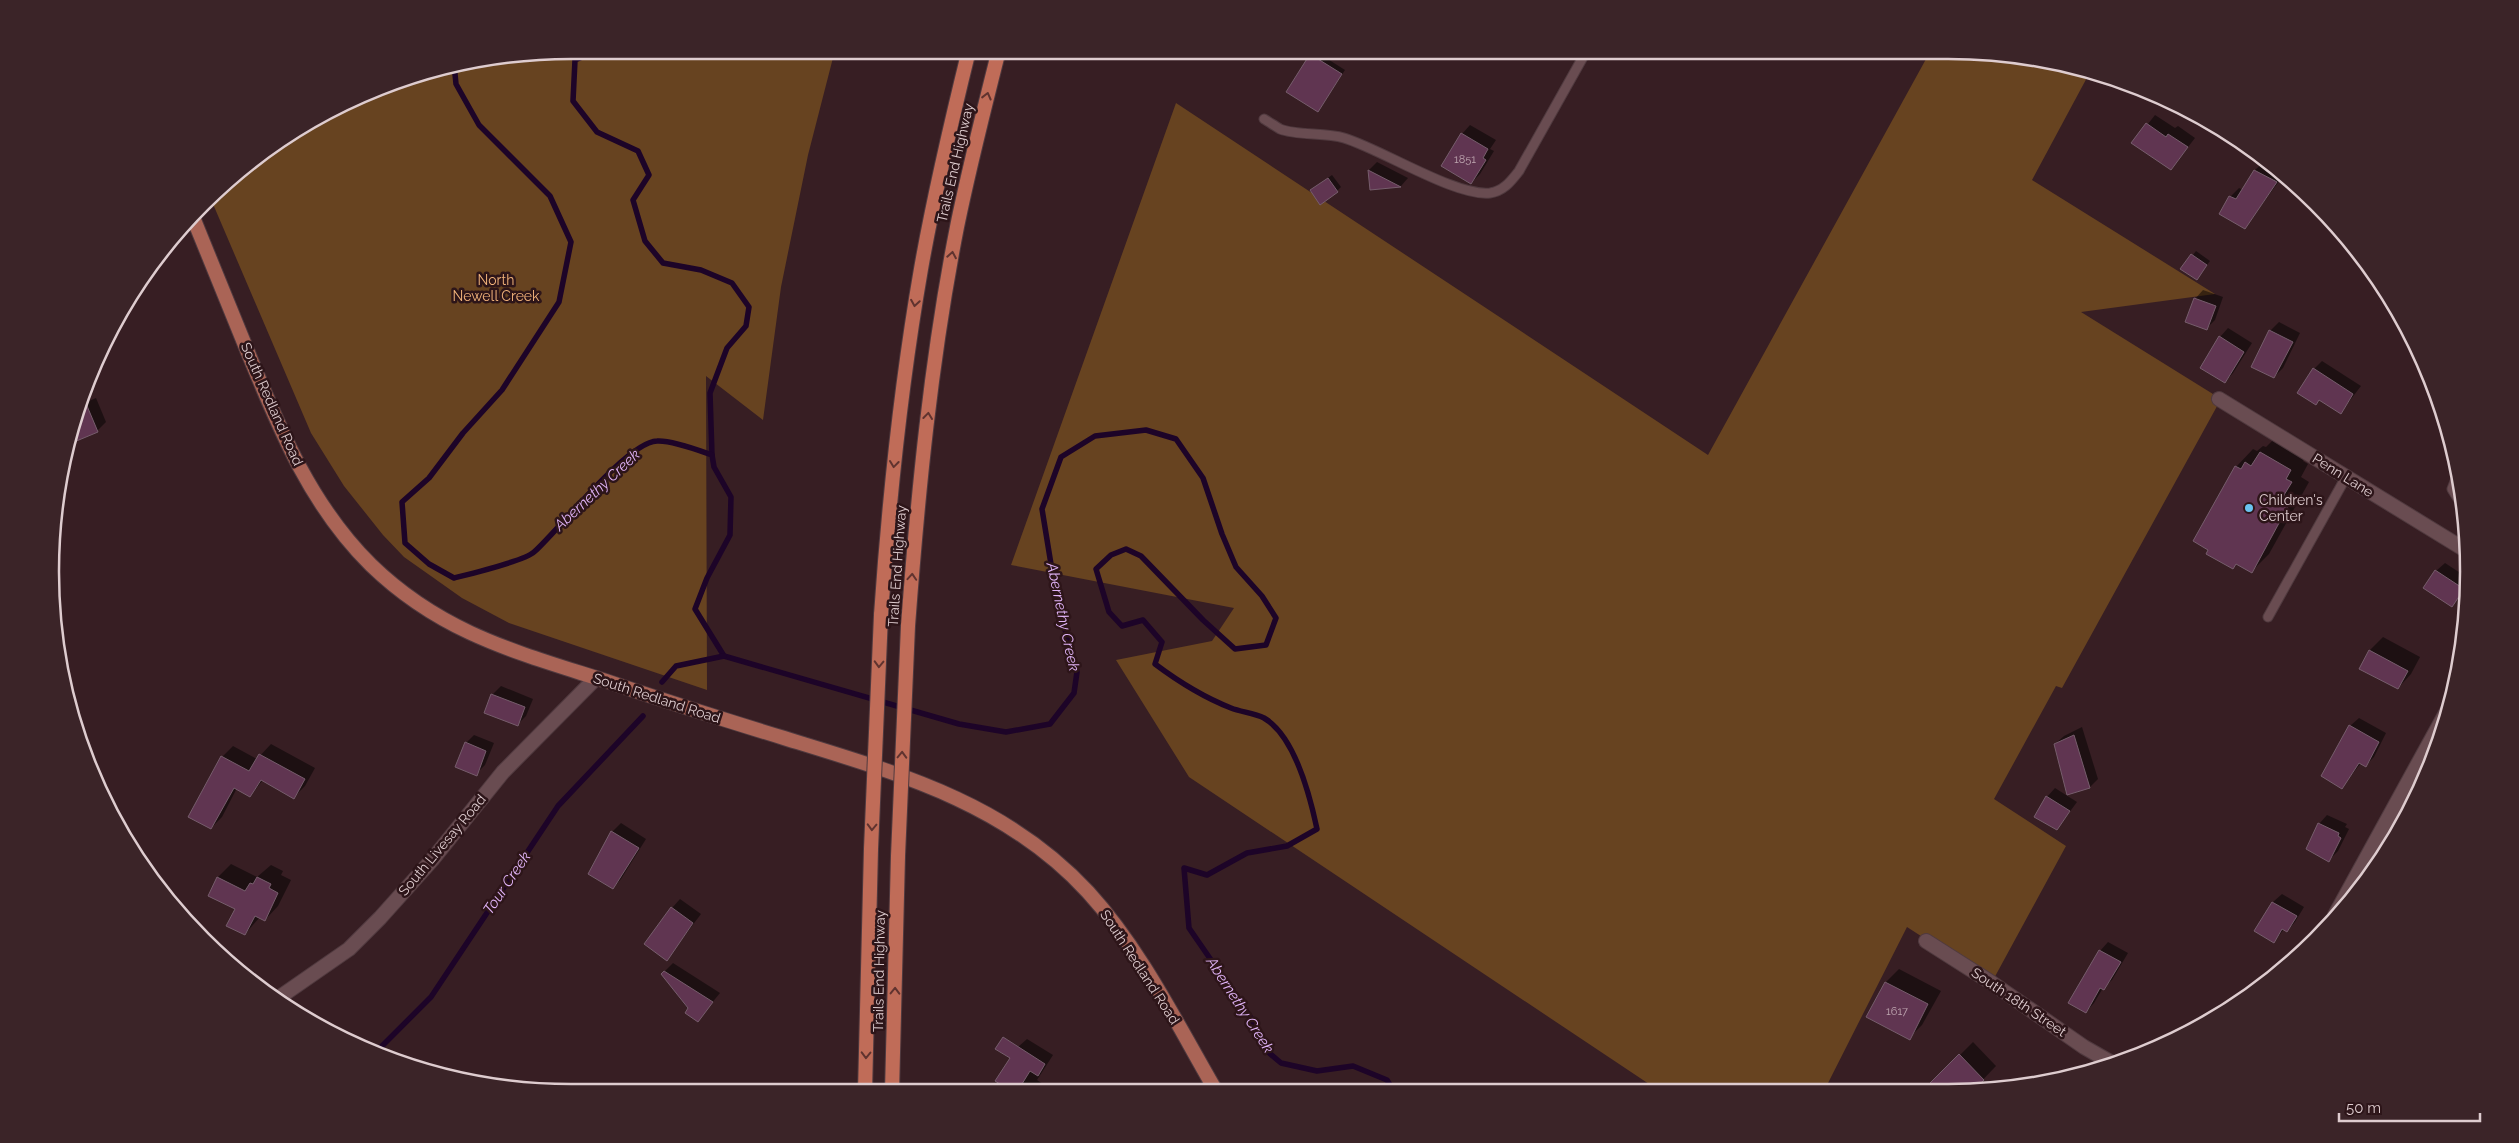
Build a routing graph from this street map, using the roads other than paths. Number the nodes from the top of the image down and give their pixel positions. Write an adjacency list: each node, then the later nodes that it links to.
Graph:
1 (967, 59): 16 (highway, Trails End Highway, one-way to 16, bridge)
2 (996, 59): 17 (highway, Trails End Highway, one-way to 2, bridge)
3 (1582, 59): 4 (lane)
4 (1264, 119)
5 (195, 223): 10 (main road, South Redland Road)
6 (2219, 398): 7 (street, Penn Lane)
7 (2346, 477): 8 (street, Penn Lane); 9 (lane)
8 (2459, 546)
9 (2268, 617)
10 (596, 678): 14 (street, South Livesay Road); 18 (main road, South Redland Road)
11 (2412, 787): 12 (street)
12 (2353, 886)
13 (1926, 941): 15 (street, South 18th Street)
14 (283, 995)
15 (2105, 1059)
16 (865, 1084)
17 (892, 1084)
18 (1212, 1084)

